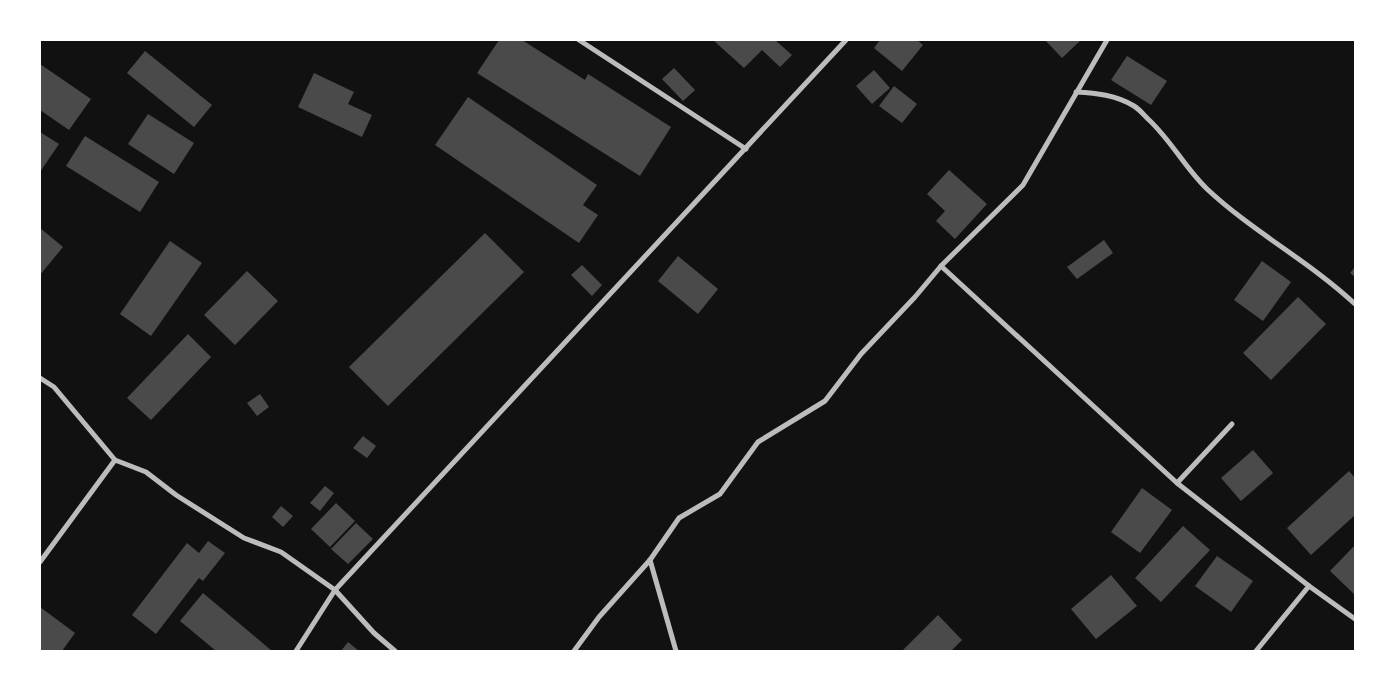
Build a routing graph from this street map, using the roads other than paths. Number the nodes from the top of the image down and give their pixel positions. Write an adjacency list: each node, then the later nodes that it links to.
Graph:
1 (579, 40): 5 (street)
2 (846, 40): 5 (street)
3 (1107, 40): 4 (street)
4 (1076, 92): 6 (street); 7 (street)
5 (746, 149): 15 (street)
6 (941, 266): 11 (street); 12 (street)
7 (1355, 304)
8 (40, 378): 10 (street)
9 (1232, 424): 11 (street)
10 (115, 460): 13 (street); 15 (street)
11 (1177, 483): 14 (street)
12 (650, 560): 19 (street); 20 (street)
13 (40, 562)
14 (1309, 586): 16 (street); 21 (street)
15 (335, 590): 17 (street); 18 (street)
16 (1355, 619)
17 (296, 651)
18 (395, 651)
19 (574, 651)
20 (676, 651)
21 (1256, 651)

